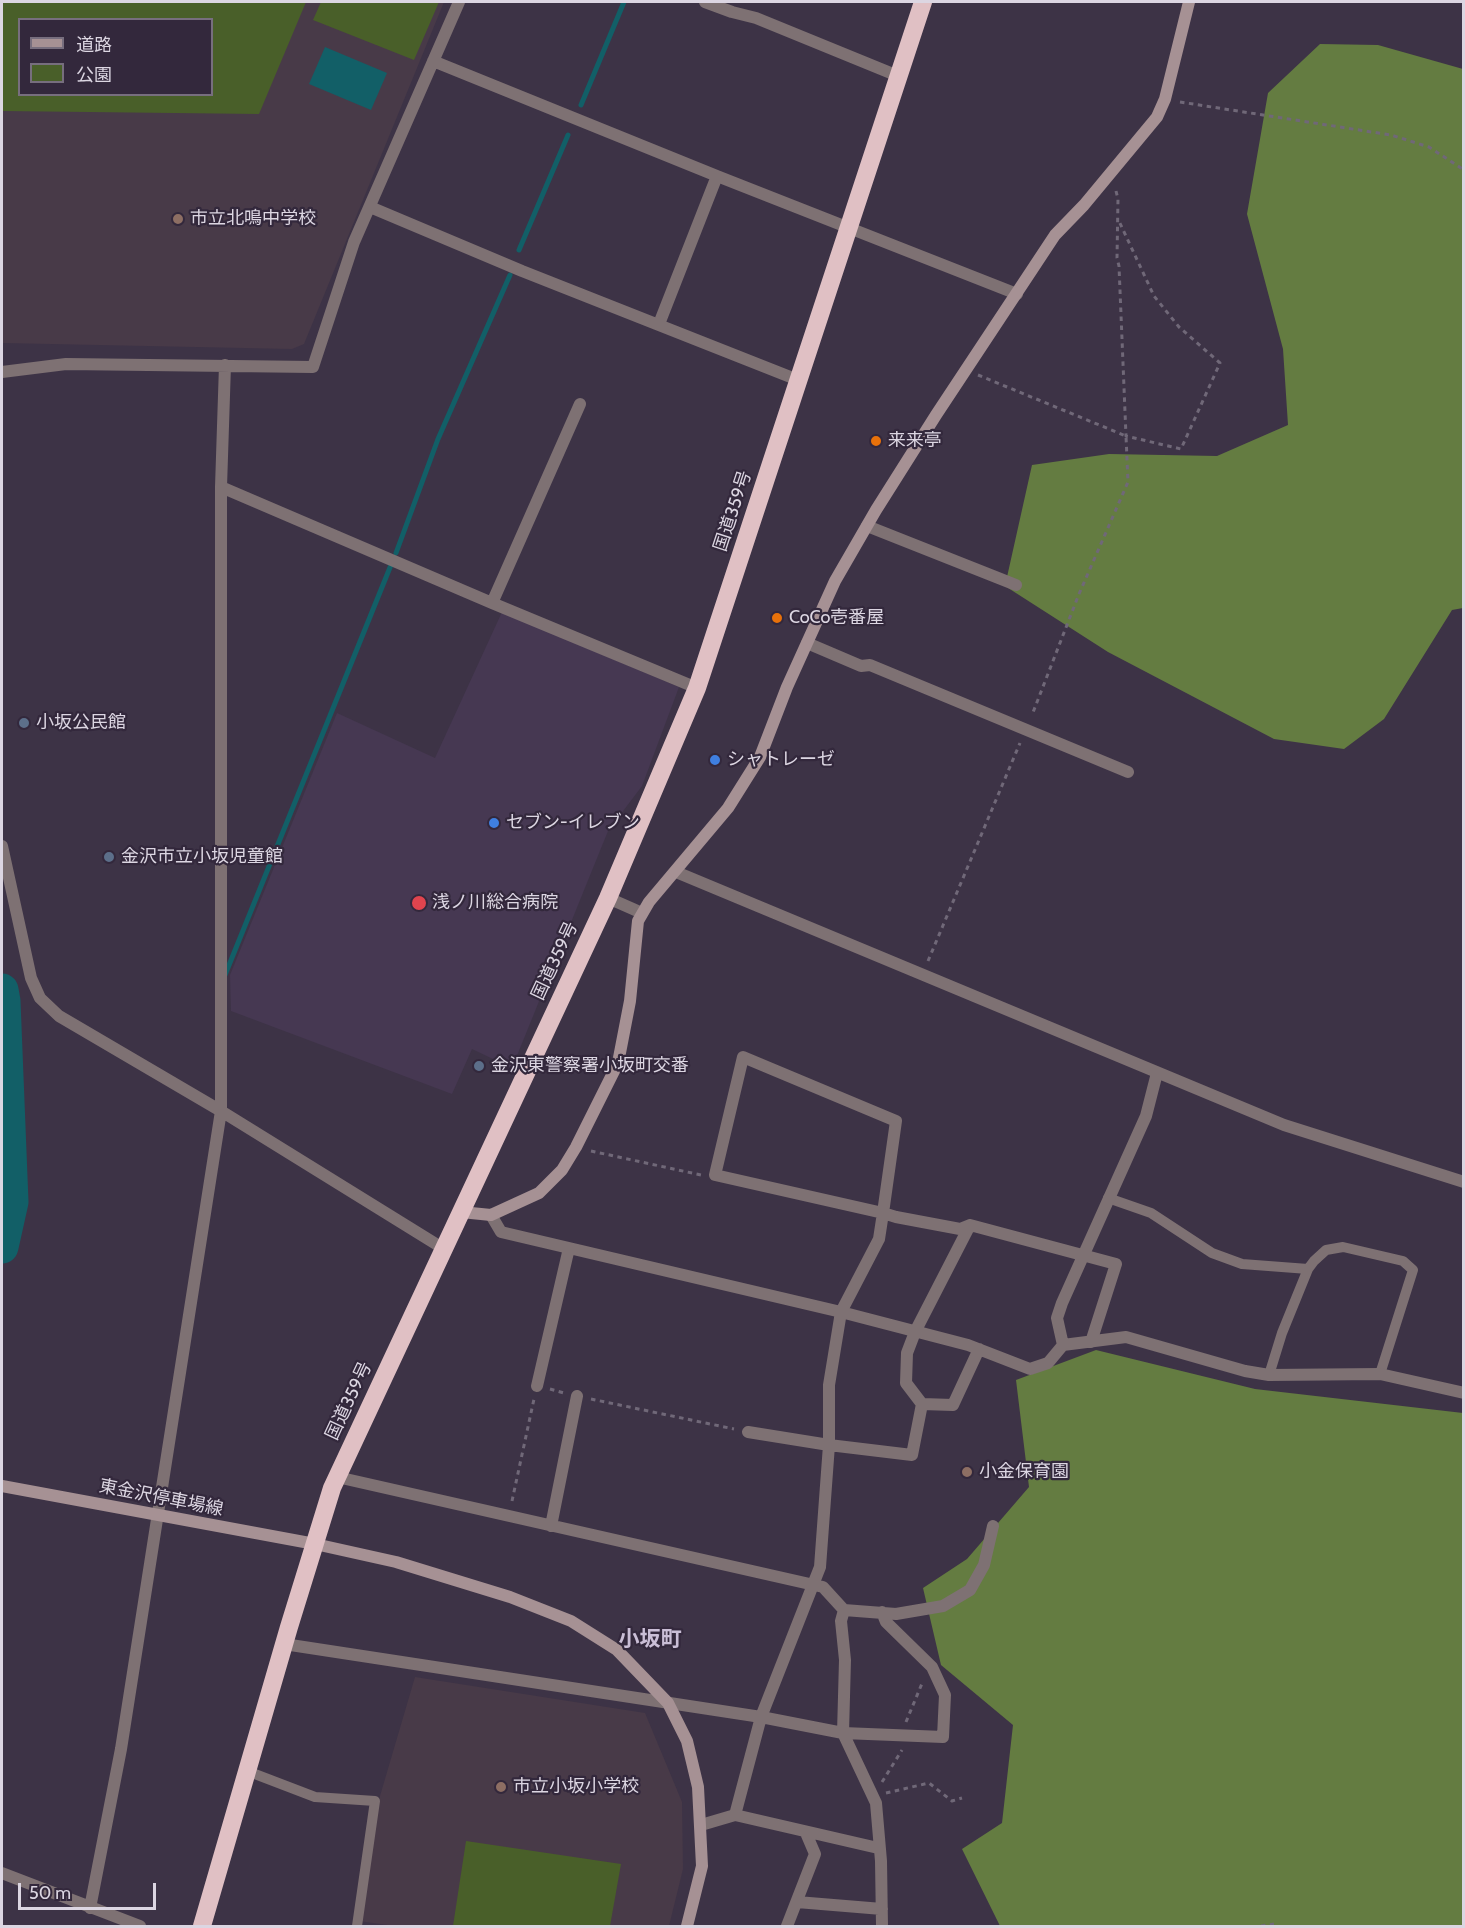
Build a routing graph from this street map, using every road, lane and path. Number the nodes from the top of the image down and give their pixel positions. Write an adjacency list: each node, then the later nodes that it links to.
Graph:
1 (459, 2): 5 (street)
2 (705, 2): 6 (street)
3 (923, 2): 6 (highway, 国道359号)
4 (1189, 2): 7 (street)
5 (433, 61): 10 (street); 11 (street)
6 (898, 76): 13 (highway, 国道359号)
7 (1165, 99): 8 (path); 9 (street)
8 (1464, 170)
9 (1112, 172): 12 (path); 14 (street)
10 (717, 176): 13 (street); 15 (street)
11 (370, 207): 15 (street); 16 (street)
12 (1118, 219): 21 (path); 21 (path)
13 (848, 227): 14 (street); 19 (highway, 国道359号)
14 (1017, 294): 17 (street)
15 (659, 324): 19 (street)
16 (225, 365): 18 (street); 22 (street)
17 (965, 370): 21 (path); 23 (street)
18 (2, 372)
19 (798, 380): 27 (highway, 国道359号)
20 (580, 404): 25 (street)
21 (1126, 436): 28 (path)
22 (221, 486): 25 (street); 36 (street)
23 (867, 526): 24 (street); 26 (street)
24 (1016, 585)
25 (492, 603): 27 (street)
26 (807, 643): 28 (street); 31 (street)
27 (697, 688): 32 (highway, 国道359号)
28 (1026, 728): 29 (street); 34 (path)
29 (1128, 772)
30 (2, 846): 36 (street)
31 (676, 872): 33 (street); 34 (street)
32 (608, 898): 33 (street); 41 (highway, 国道359号)
33 (642, 913): 37 (street)
34 (923, 975): 35 (street)
35 (1157, 1073): 39 (street); 40 (street)
36 (221, 1111): 46 (street); 64 (street)
37 (576, 1147): 38 (path); 43 (street)
38 (715, 1175): 42 (street); 42 (street)
39 (1464, 1182)
40 (1108, 1198): 47 (street); 48 (lane)
41 (461, 1212): 43 (street); 46 (highway, 国道359号)
42 (883, 1213): 44 (street); 49 (street)
43 (491, 1215): 45 (street)
44 (970, 1225): 47 (street); 50 (street)
45 (569, 1248): 49 (street); 56 (street)
46 (444, 1249): 62 (highway, 国道359号)
47 (1083, 1255): 51 (street); 52 (street)
48 (1308, 1269): 54 (lane); 55 (lane)
49 (841, 1312): 50 (street); 61 (street)
50 (915, 1332): 53 (street); 59 (street)
51 (1091, 1342): 52 (street); 55 (street)
52 (1063, 1345): 53 (street)
53 (979, 1349): 59 (street)
54 (1380, 1374): 55 (street); 57 (street)
55 (1269, 1375)
56 (537, 1386): 58 (path); 65 (path)
57 (1464, 1393)
58 (577, 1396): 60 (path); 66 (street)
59 (922, 1404): 61 (street)
60 (748, 1432): 61 (street)
61 (829, 1445): 69 (street)
62 (337, 1477): 65 (street); 68 (highway, 国道359号)
63 (2, 1486): 64 (street, 東金沢停車場線)
64 (159, 1516): 68 (street, 東金沢停車場線); 87 (street)
65 (509, 1516): 66 (street)
66 (551, 1526): 69 (street)
67 (993, 1526): 71 (street)
68 (315, 1544): 72 (highway, 国道359号); 74 (street, 東金沢停車場線)
69 (814, 1585): 70 (street); 75 (street)
70 (844, 1610): 71 (street); 76 (street)
71 (882, 1612): 73 (street)
72 (284, 1644): 74 (street); 78 (highway, 国道359号)
73 (935, 1674): 77 (path); 77 (street)
74 (668, 1704): 75 (street); 82 (street, 東金沢停車場線)
75 (761, 1717): 76 (street); 81 (street)
76 (843, 1733): 77 (street); 79 (street)
77 (906, 1735): 79 (path)
78 (247, 1771): 91 (highway, 国道359号); 92 (lane)
79 (873, 1796): 80 (path); 84 (street)
80 (962, 1798)
81 (735, 1815): 82 (street); 83 (street)
82 (701, 1825): 93 (street, 東金沢停車場線)
83 (806, 1833): 84 (street); 86 (street)
84 (878, 1848): 88 (street)
85 (2, 1872): 87 (street)
86 (797, 1902): 88 (street); 94 (street)
87 (90, 1908): 90 (street)
88 (882, 1909): 95 (street)
89 (1274, 1924): 96 (path)
90 (140, 1926)
91 (201, 1926)
92 (357, 1926)
93 (687, 1926)
94 (787, 1926)
95 (882, 1926)
96 (1261, 1926)

